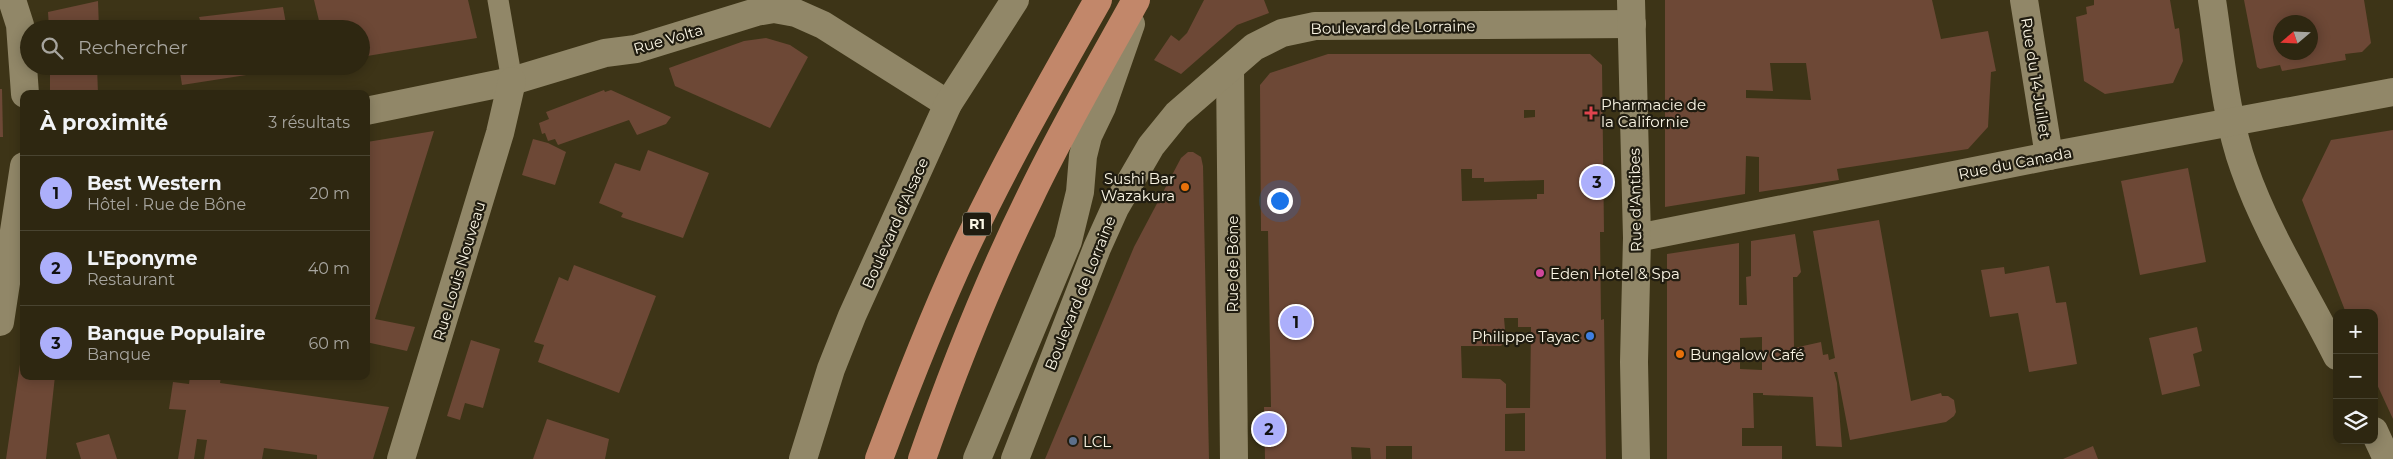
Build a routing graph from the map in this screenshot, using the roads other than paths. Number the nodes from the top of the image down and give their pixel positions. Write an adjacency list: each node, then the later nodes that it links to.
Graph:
1 (12, 0): 10 (street)
2 (1015, 0): 16 (street, Boulevard d'Alsace)
3 (1098, 0): 29 (highway, R1)
4 (1136, 0): 30 (highway, R1)
5 (1140, 0): 20 (street)
6 (2024, 0): 19 (street, Rue du 14 Juillet)
7 (2212, 0): 18 (street)
8 (499, 1): 13 (lane)
9 (1631, 12): 11 (street, Boulevard de Lorraine); 23 (street, Rue d'Antibes)
10 (20, 25)
11 (1230, 68): 22 (street, Boulevard de Lorraine); 33 (street, Rue de Bône)
12 (24, 75): 14 (street)
13 (512, 81): 16 (street, Rue Volta); 17 (street, Rue Volta); 27 (street, Rue Louis Nouveau)
14 (26, 90)
15 (2393, 92): 18 (street, Rue du Canada)
16 (948, 104): 28 (street, Boulevard d'Alsace)
17 (370, 110)
18 (2232, 121): 19 (street, Rue du Canada); 25 (street)
19 (2049, 156): 23 (street, Rue du Canada)
20 (1080, 192): 22 (street); 31 (street)
21 (20, 194): 24 (street)
22 (1115, 208): 32 (street, Boulevard de Lorraine)
23 (1637, 238): 34 (street, Rue d'Antibes)
24 (0, 322)
25 (2336, 354)
26 (2378, 440): 35 (street)
27 (401, 459)
28 (803, 459)
29 (880, 459)
30 (922, 459)
31 (977, 459)
32 (1015, 459)
33 (1234, 459)
34 (1636, 459)
35 (2387, 459)

